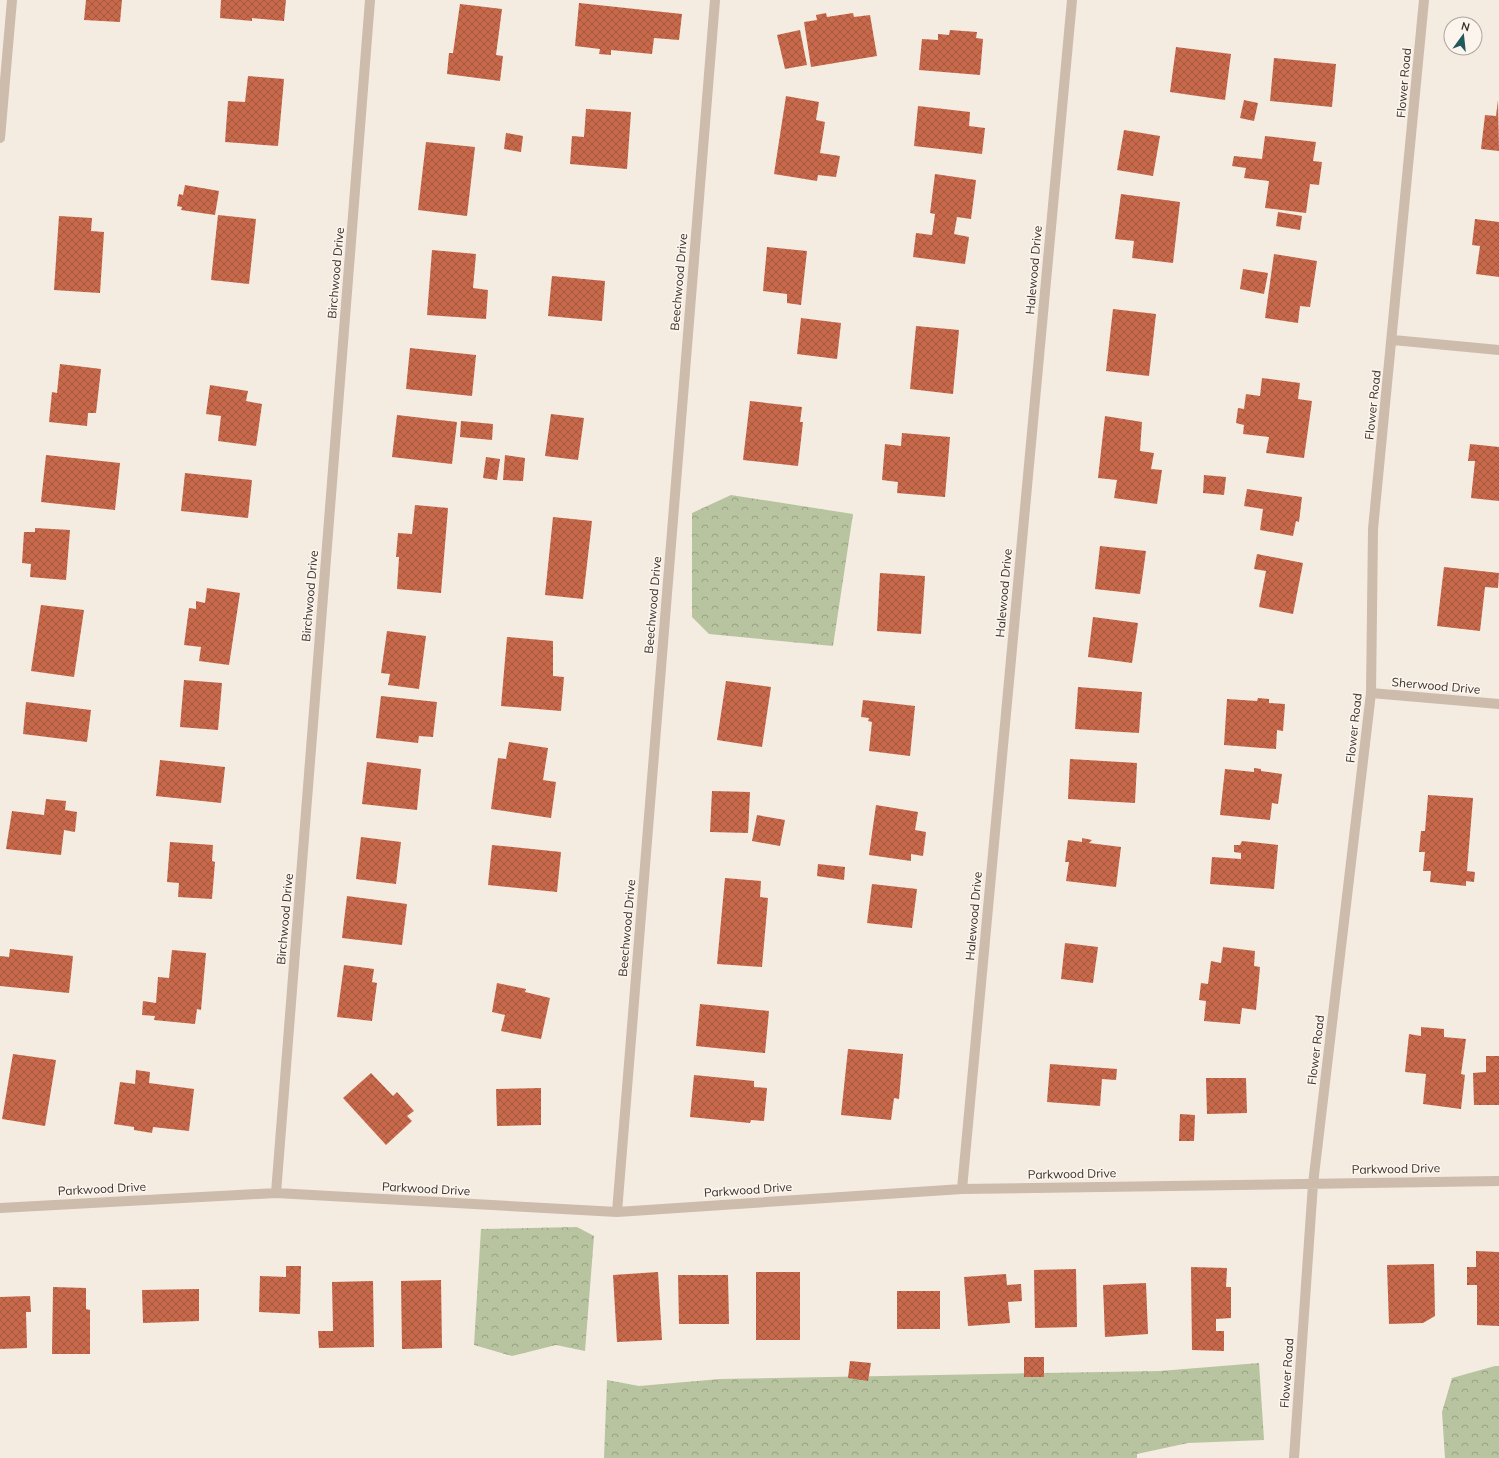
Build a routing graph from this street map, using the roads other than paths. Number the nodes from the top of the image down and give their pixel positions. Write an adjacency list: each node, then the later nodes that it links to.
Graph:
1 (12, 0): 6 (street)
2 (370, 0): 14 (street, Birchwood Drive)
3 (715, 0): 16 (street, Beechwood Drive)
4 (1072, 0): 13 (street, Halewood Drive)
5 (1424, 0): 7 (street, Flower Road)
6 (0, 138)
7 (1393, 340): 8 (street); 9 (street, Flower Road)
8 (1499, 350)
9 (1371, 693): 10 (street, Sherwood Drive); 12 (street, Flower Road)
10 (1499, 704)
11 (1499, 1181): 12 (street, Parkwood Drive)
12 (1313, 1184): 13 (street, Parkwood Drive); 17 (street, Flower Road)
13 (962, 1188): 16 (street, Parkwood Drive)
14 (276, 1193): 15 (street, Parkwood Drive); 16 (street, Parkwood Drive)
15 (0, 1208)
16 (617, 1212)
17 (1294, 1458)

